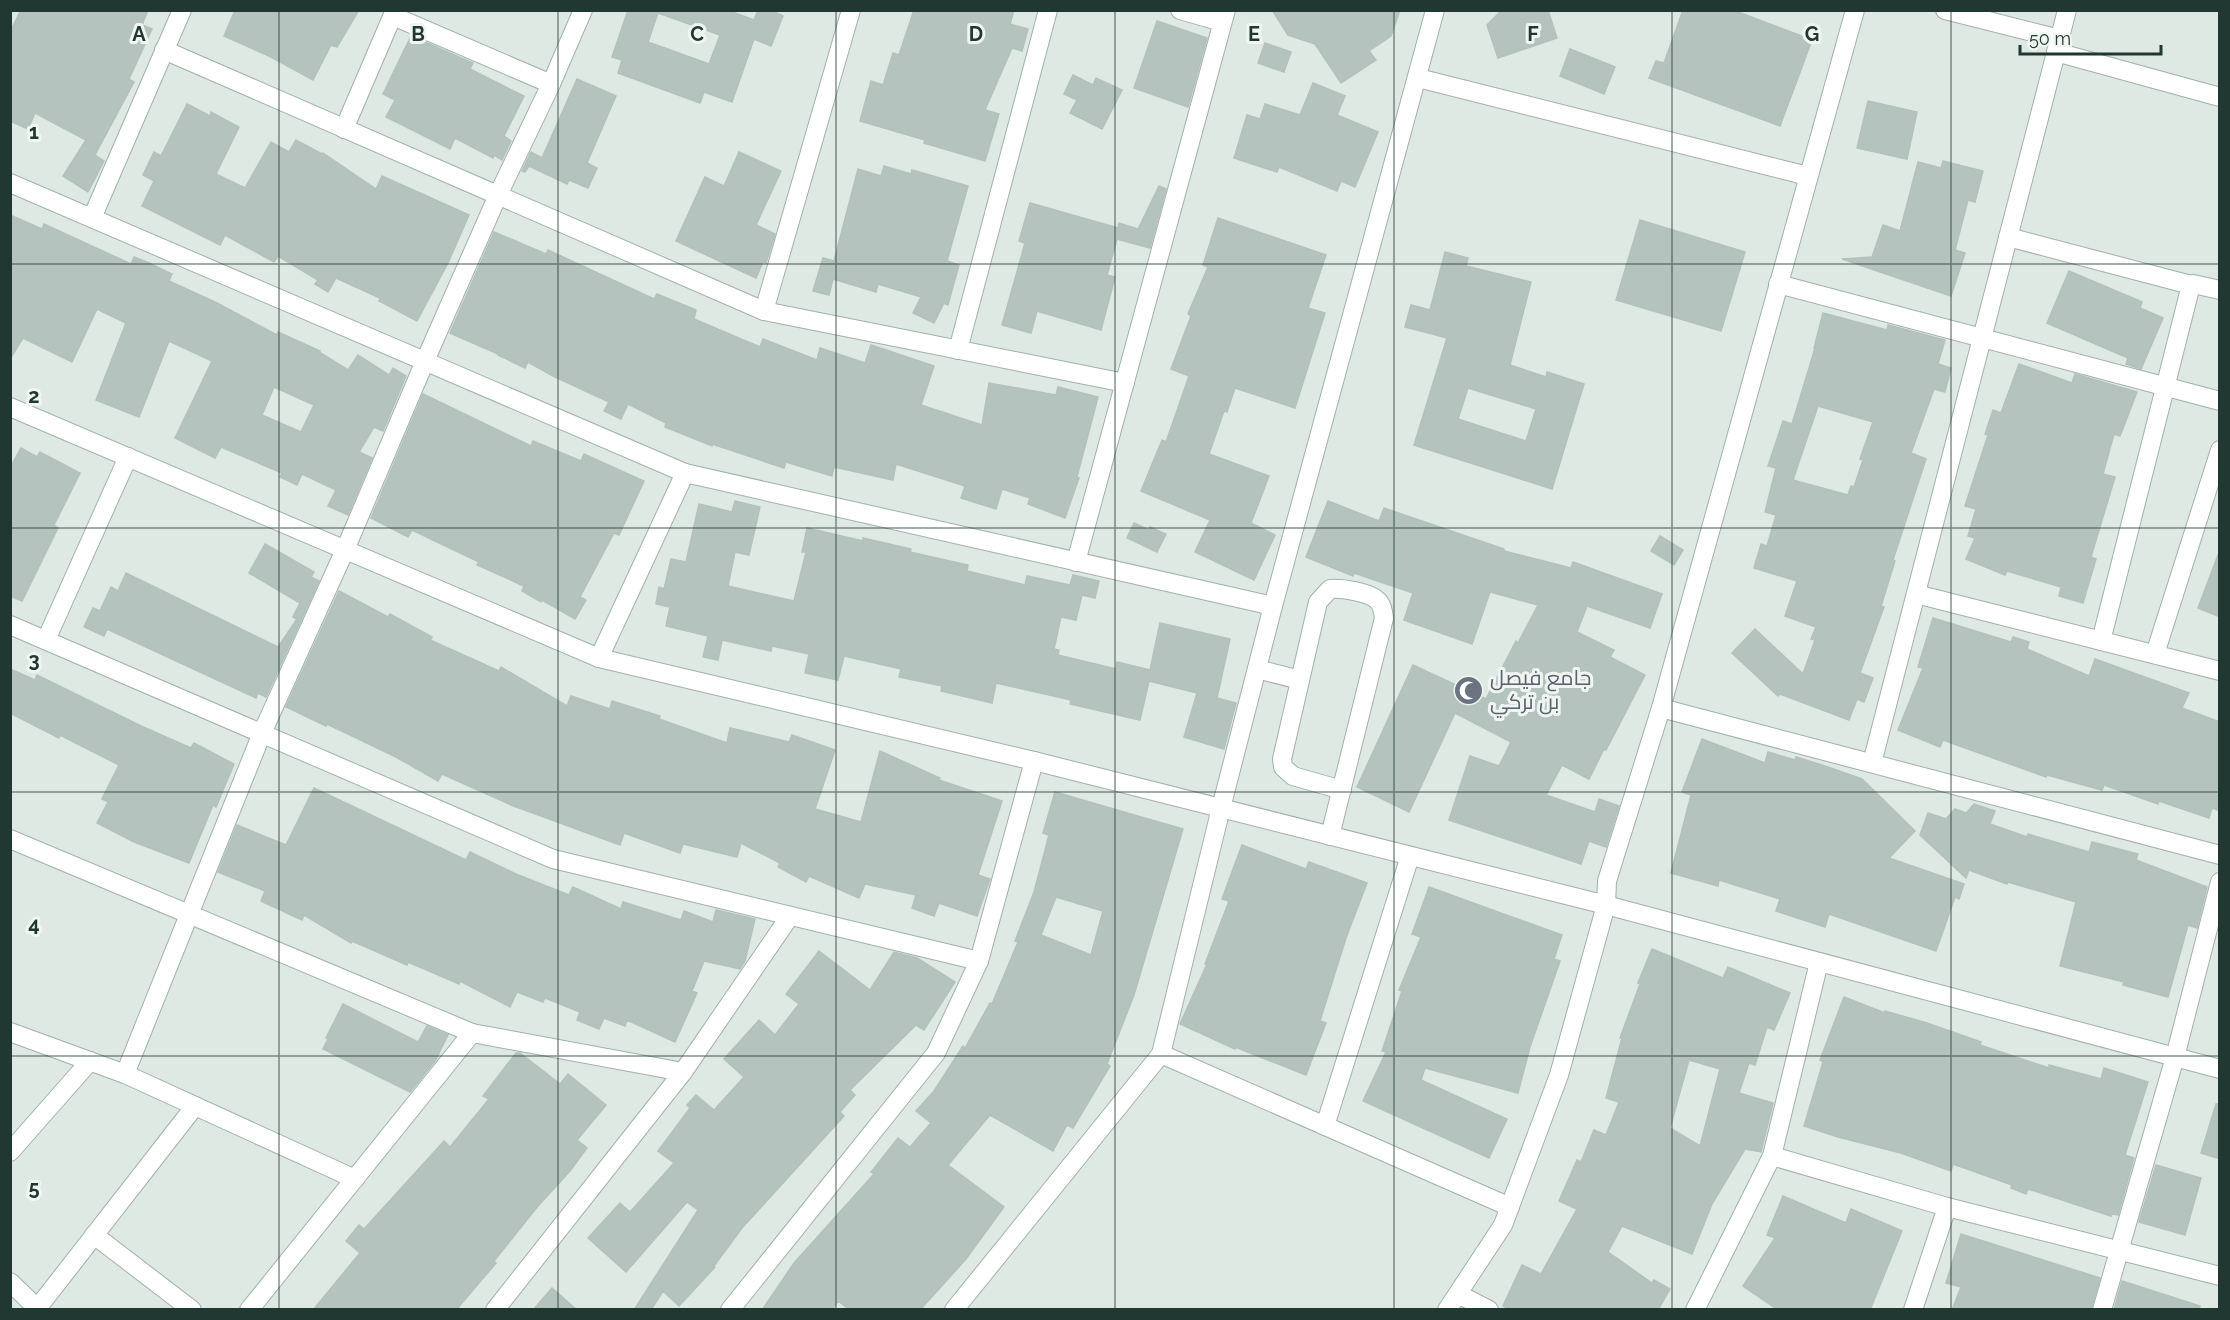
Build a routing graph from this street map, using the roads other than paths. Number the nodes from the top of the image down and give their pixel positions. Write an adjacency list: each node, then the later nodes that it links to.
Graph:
1 (182, 10): 13 (street)
2 (583, 10): 15 (street)
3 (851, 10): 26 (street)
4 (1048, 10): 28 (street)
5 (1180, 10): 11 (street)
6 (1435, 10): 14 (street)
7 (1945, 10): 12 (street)
8 (2067, 10): 12 (street)
9 (1851, 11): 18 (street)
10 (394, 13): 15 (street); 17 (street)
11 (1224, 16): 30 (street)
12 (2058, 45): 16 (street); 22 (street)
13 (164, 50): 17 (street); 21 (street)
14 (1418, 78): 18 (street); 40 (street)
15 (551, 84): 20 (street)
16 (2220, 97)
17 (344, 129): 20 (street)
18 (1809, 176): 23 (street)
19 (10, 183): 21 (street)
20 (498, 195): 26 (street); 29 (street)
21 (92, 218): 29 (street)
22 (2008, 237): 24 (street); 27 (street)
23 (1778, 284): 27 (street); 49 (street)
24 (2191, 285): 25 (street); 31 (street)
25 (2220, 290)
26 (764, 311): 28 (street)
27 (1982, 338): 31 (street); 39 (street)
28 (958, 350): 30 (street)
29 (425, 361): 36 (street); 37 (street)
30 (1125, 383): 38 (street)
31 (2166, 387): 32 (street); 43 (street)
32 (2220, 402)
33 (10, 407): 35 (street)
34 (2220, 450): 44 (street)
35 (128, 457): 37 (street); 42 (street)
36 (685, 473): 38 (street); 45 (street)
37 (345, 550): 45 (street); 50 (street)
38 (1076, 562): 40 (street)
39 (1916, 594): 43 (street); 52 (street)
40 (1273, 606): 46 (street)
41 (10, 625): 42 (street)
42 (46, 640): 50 (street)
43 (2101, 641): 44 (street)
44 (2155, 654): 47 (street)
45 (599, 658): 51 (street)
46 (1257, 669): 48 (street); 54 (street)
47 (2220, 671)
48 (1300, 680): 53 (street); 53 (street)
49 (1661, 708): 52 (street); 60 (street)
50 (262, 733): 61 (street); 62 (street)
51 (1034, 761): 54 (street); 63 (street)
52 (1872, 763): 57 (street)
53 (1342, 790): 55 (street)
54 (1221, 808): 55 (street); 67 (street)
55 (1330, 836): 58 (street)
56 (10, 839): 61 (street)
57 (2220, 855)
58 (1410, 856): 60 (street); 74 (street)
59 (2220, 882): 68 (street)
60 (1606, 905): 64 (street); 78 (street)
61 (190, 915): 66 (street); 72 (street)
62 (790, 916): 63 (street); 71 (street)
63 (979, 962): 89 (street)
64 (1820, 962): 68 (street); 76 (street)
65 (10, 1032): 69 (street)
66 (472, 1034): 71 (street); 77 (street)
67 (1161, 1054): 74 (street); 90 (street)
68 (2175, 1058): 70 (street); 81 (street)
69 (90, 1061): 72 (street); 75 (street)
70 (2220, 1070)
71 (683, 1072): 88 (street)
72 (125, 1074): 73 (street)
73 (195, 1106): 77 (street); 80 (street)
74 (1325, 1126): 78 (street)
75 (10, 1152)
76 (1772, 1156): 79 (street); 93 (street)
77 (355, 1179): 87 (street)
78 (1510, 1207): 84 (street)
79 (1947, 1207): 81 (street); 94 (street)
80 (94, 1234): 85 (street); 86 (street)
81 (2118, 1249): 82 (street); 95 (street)
82 (2220, 1276)
83 (10, 1282): 85 (street)
84 (1458, 1294): 91 (street); 92 (street)
85 (36, 1309)
86 (192, 1310)
87 (249, 1310)
88 (495, 1310)
89 (730, 1310)
90 (954, 1310)
91 (1447, 1310)
92 (1489, 1310)
93 (1695, 1310)
94 (1913, 1310)
95 (2102, 1310)

